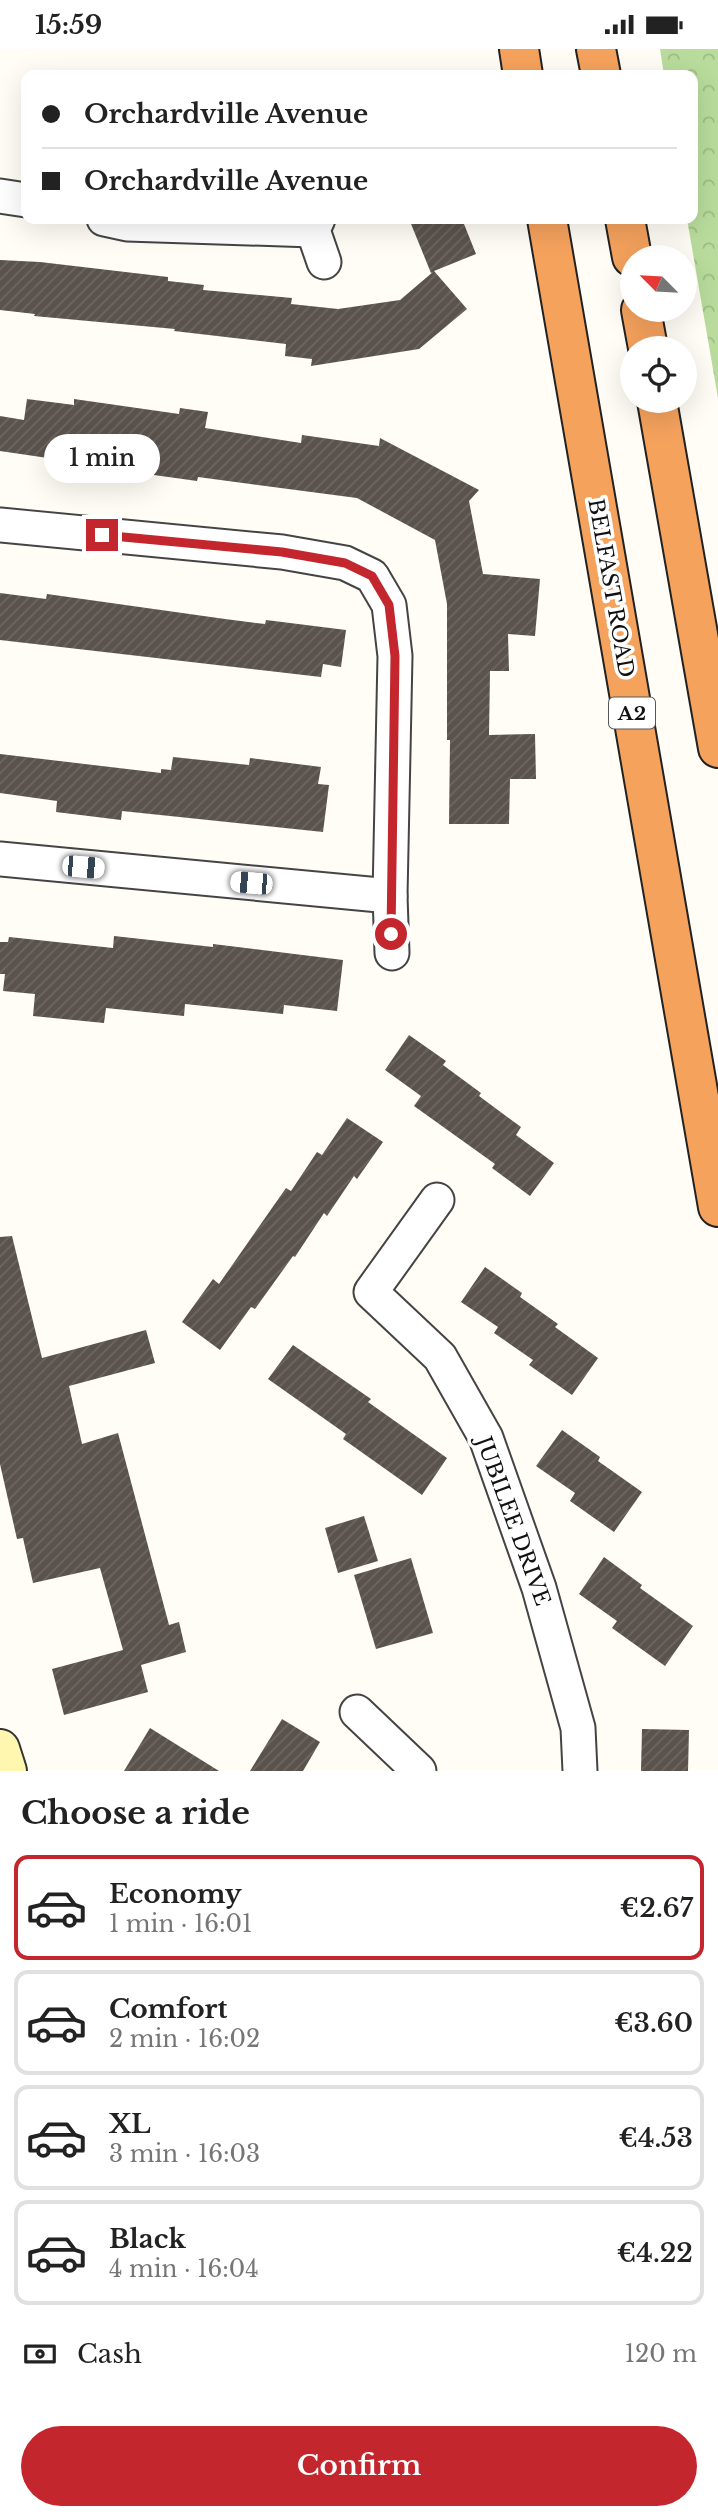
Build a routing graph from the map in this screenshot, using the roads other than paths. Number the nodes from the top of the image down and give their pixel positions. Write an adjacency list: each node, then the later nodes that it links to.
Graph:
1 (519, 49): 3 (highway)
2 (596, 49): 4 (highway)
3 (522, 70)
4 (600, 70)
5 (0, 196): 6 (street)
6 (21, 199)
7 (127, 224): 8 (street)
8 (315, 224): 12 (street)
9 (548, 224): 20 (highway, BELFAST ROAD / A2)
10 (626, 224): 11 (highway)
11 (630, 245)
12 (324, 262)
13 (659, 413): 15 (highway)
14 (0, 525): 17 (street)
15 (718, 748)
16 (0, 859): 17 (street)
17 (390, 896): 18 (street)
18 (392, 953)
19 (437, 1200): 25 (street, JUBILEE DRIVE)
20 (718, 1207)
21 (357, 1712): 24 (street)
22 (0, 1749): 23 (street)
23 (7, 1771)
24 (419, 1771)
25 (580, 1771)

